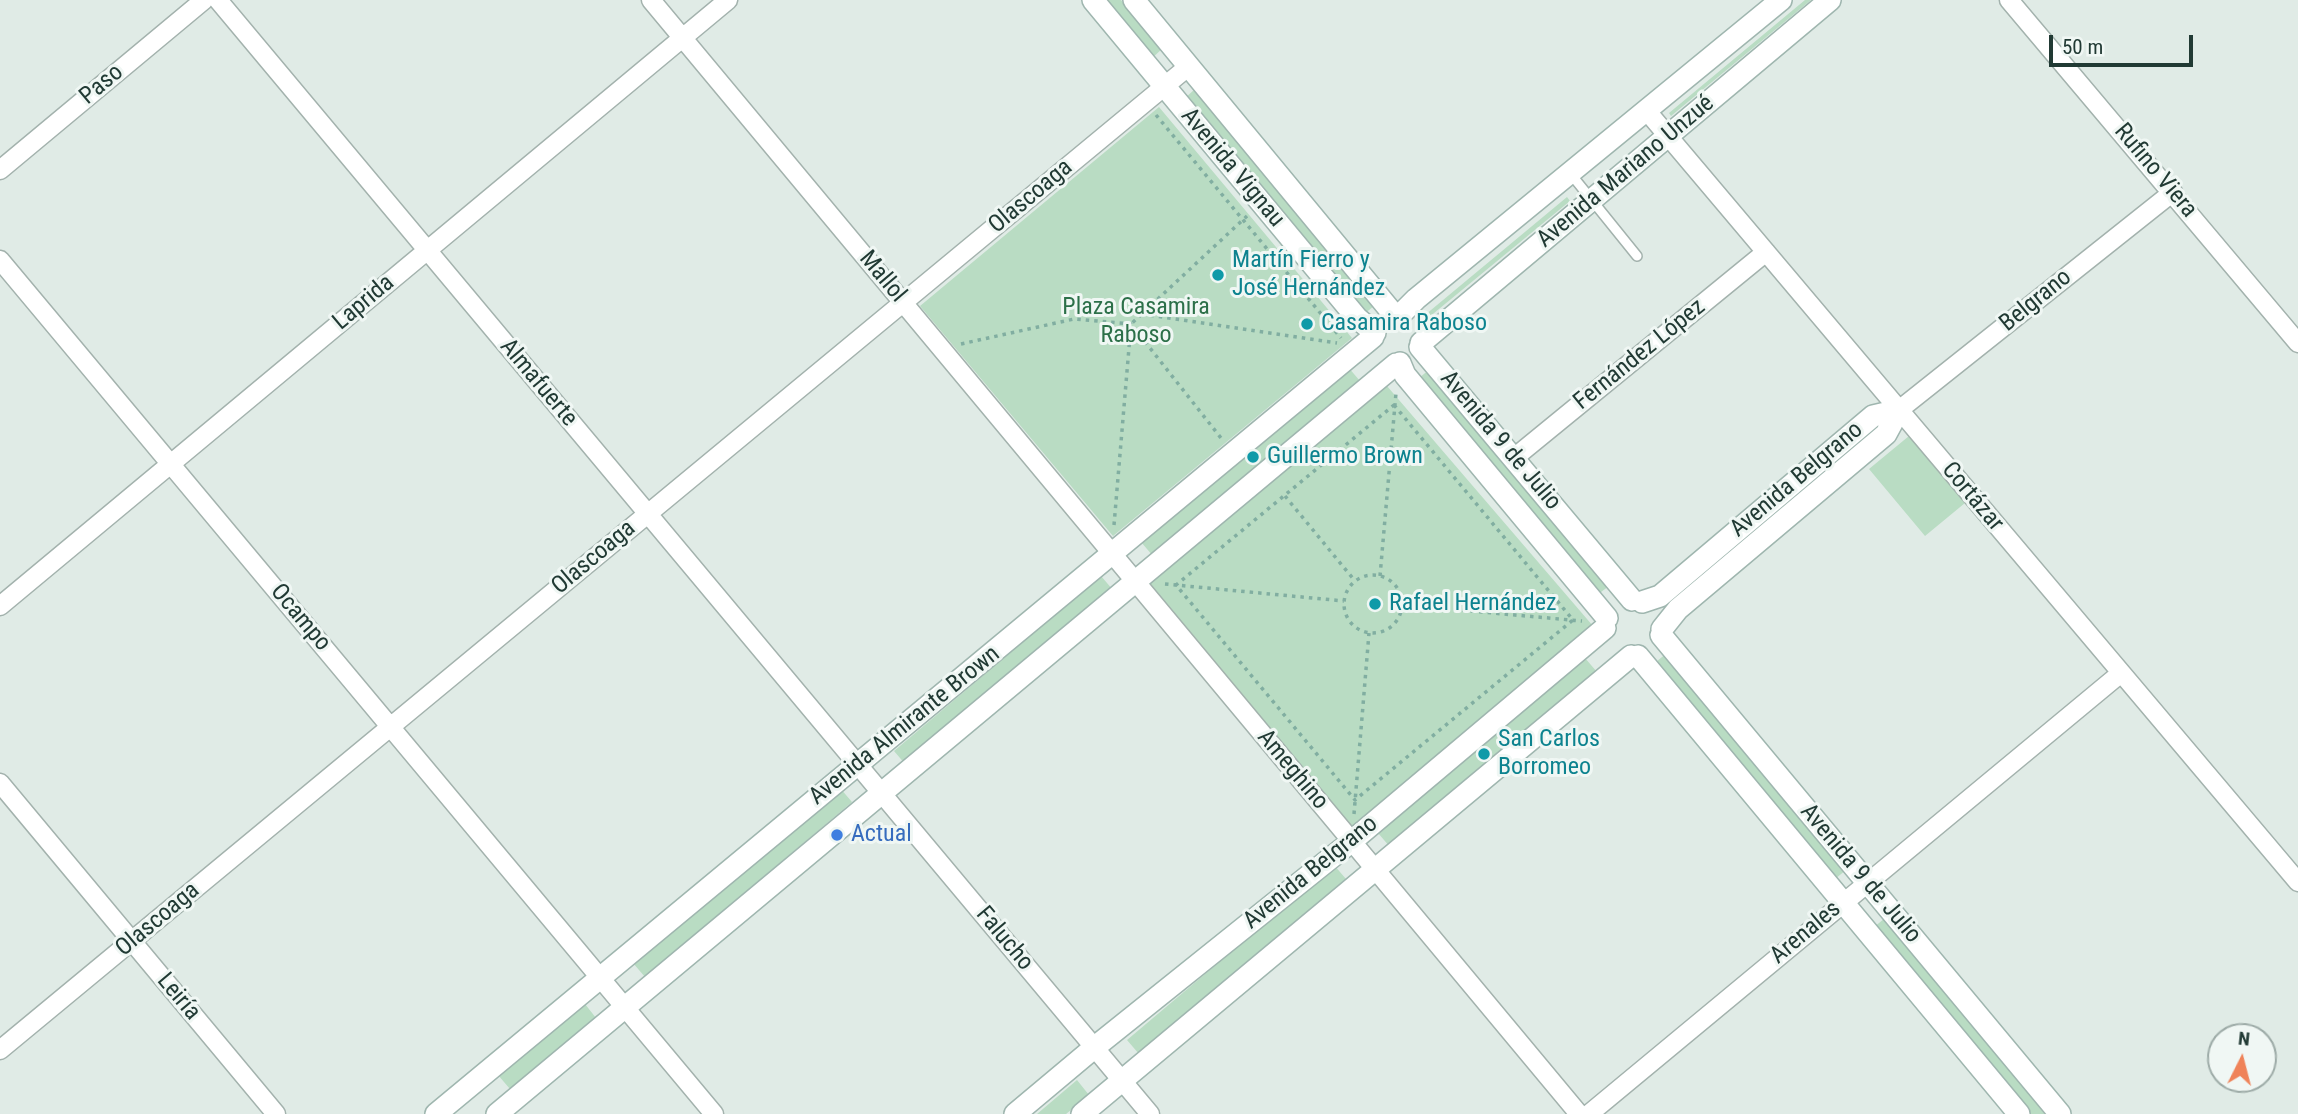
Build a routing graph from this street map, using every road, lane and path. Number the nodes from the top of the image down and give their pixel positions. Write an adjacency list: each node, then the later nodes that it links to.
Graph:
1 (204, 0): 16 (street, Paso)
2 (218, 0): 22 (street, Almafuerte)
3 (651, 0): 10 (street, Mallol)
4 (728, 0): 10 (street, Laprida)
5 (1093, 0): 12 (main road, Avenida Vignau)
6 (1134, 0): 11 (main road, Avenida Vignau)
7 (1781, 0): 14 (main road, Avenida Mariano Unzué)
8 (1830, 0): 15 (main road, Avenida Mariano Unzué)
9 (2009, 0): 18 (street, Rufino Viera)
10 (682, 38): 22 (street, Laprida); 26 (street, Mallol)
11 (1189, 66): 12 (street, Olascoaga); 28 (main road, Avenida Vignau)
12 (1165, 87): 13 (street, Olascoaga); 20 (main road, Avenida Vignau)
13 (1146, 102): 21 (path); 26 (street, Olascoaga)
14 (1646, 110): 15 (street, Cortázar); 17 (main road, Avenida Mariano Unzué)
15 (1668, 137): 19 (main road, Avenida Mariano Unzué); 23 (street, Cortázar)
16 (0, 170)
17 (1570, 173): 19 (lane); 28 (main road, Avenida Mariano Unzué)
18 (2173, 192): 31 (street, Rufino Viera); 36 (street, Belgrano)
19 (1592, 200): 24 (lane); 32 (main road, Avenida Mariano Unzué)
20 (1262, 203): 21 (path); 30 (main road, Avenida Vignau)
21 (1243, 220): 27 (path); 27 (path)
22 (428, 250): 39 (street, Laprida); 42 (street, Almafuerte)
23 (1766, 252): 36 (street, Cortázar); 38 (street, Fernández López)
24 (1637, 256)
25 (0, 260): 39 (street, Ocampo)
26 (903, 303): 33 (street, Mallol); 42 (street, Olascoaga)
27 (1142, 314): 29 (path)
28 (1397, 316): 30 (main road); 32 (main road)
29 (1131, 324): 33 (path); 37 (path); 44 (path)
30 (1374, 335): 34 (main road); 37 (main road, Avenida Almirante Brown)
31 (2298, 343)
32 (1420, 345): 34 (main road); 38 (main road, Avenida 9 de Julio)
33 (941, 349): 44 (street, Mallol)
34 (1398, 363): 35 (path); 46 (main road, Avenida Almirante Brown); 54 (main road, Avenida 9 de Julio)
35 (1394, 405): 40 (path); 45 (path); 53 (path)
36 (1899, 410): 41 (main road, Avenida Belgrano); 43 (main road, Avenida Belgrano); 58 (street, Cortázar)
37 (1233, 453): 44 (main road, Avenida Almirante Brown)
38 (1514, 458): 50 (main road, Avenida 9 de Julio)
39 (171, 464): 52 (street, Laprida); 59 (street, Ocampo)
40 (1284, 496): 47 (path); 48 (path)
41 (1764, 508): 43 (main road); 50 (main road, Avenida Belgrano)
42 (648, 514): 59 (street, Olascoaga); 60 (street, Almafuerte)
43 (1777, 526): 55 (main road, Avenida Belgrano)
44 (1113, 555): 46 (street, Ameghino); 60 (main road, Avenida Almirante Brown)
45 (1380, 576): 47 (path); 51 (path)
46 (1135, 581): 48 (path); 62 (main road, Avenida Almirante Brown); 64 (street, Ameghino)
47 (1355, 581): 49 (path)
48 (1176, 585): 49 (path); 63 (path)
49 (1344, 601): 56 (path)
50 (1637, 601): 54 (main road); 55 (main road)
51 (1403, 605): 53 (path); 56 (path)
52 (0, 606)
53 (1573, 620): 54 (path); 63 (path)
54 (1606, 623): 57 (main road); 64 (main road, Avenida Belgrano)
55 (1662, 632): 57 (main road); 66 (main road, Avenida 9 de Julio)
56 (1369, 633): 63 (path)
57 (1635, 656): 65 (main road, Avenida Belgrano); 68 (main road, Avenida 9 de Julio)
58 (2121, 673): 66 (street, Arenales); 67 (street, Cortázar)
59 (391, 727): 69 (street, Olascoaga); 70 (street, Ocampo)
60 (858, 765): 62 (street, Falucho); 70 (main road, Avenida Almirante Brown)
61 (0, 783): 69 (street, Leiría)
62 (882, 793): 71 (main road, Avenida Almirante Brown); 72 (street, Falucho)
63 (1355, 800): 64 (path)
64 (1352, 841): 65 (street, Ameghino); 72 (main road, Avenida Belgrano)
65 (1375, 869): 74 (main road, Avenida Belgrano); 82 (street, Ameghino)
66 (1867, 882): 68 (street, Arenales); 85 (main road, Avenida 9 de Julio)
67 (2298, 883)
68 (1843, 902): 83 (street, Arenales); 84 (main road, Avenida 9 de Julio)
69 (132, 941): 73 (street, Olascoaga); 75 (street, Leiría)
70 (600, 977): 71 (street, Ocampo); 76 (main road, Avenida Almirante Brown)
71 (625, 1007): 77 (main road, Avenida Almirante Brown); 78 (street, Ocampo)
72 (1095, 1047): 74 (street, Falucho); 79 (main road, Avenida Belgrano)
73 (0, 1050)
74 (1122, 1080): 80 (main road, Avenida Belgrano); 81 (street, Falucho)
75 (276, 1114)
76 (436, 1114)
77 (497, 1114)
78 (714, 1114)
79 (1015, 1114)
80 (1082, 1114)
81 (1150, 1114)
82 (1579, 1114)
83 (1589, 1114)
84 (2019, 1114)
85 (2060, 1114)

